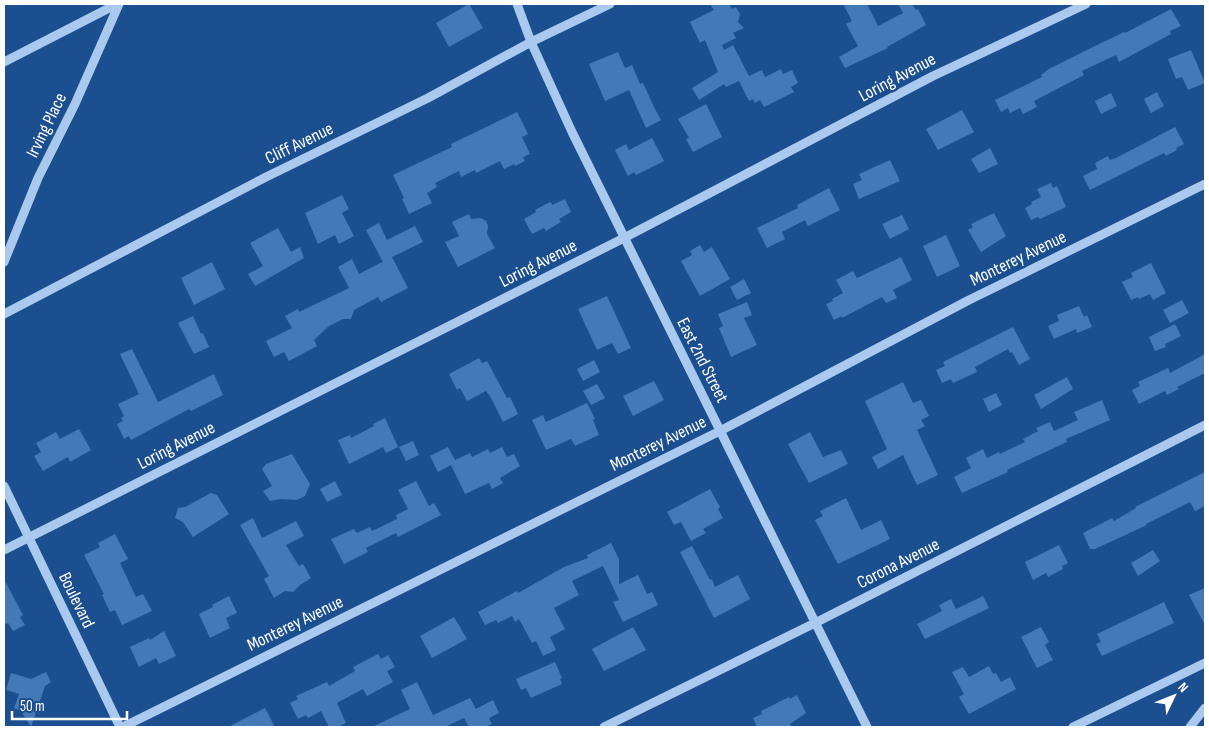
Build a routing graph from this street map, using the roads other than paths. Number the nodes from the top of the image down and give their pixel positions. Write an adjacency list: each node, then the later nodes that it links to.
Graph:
1 (118, 4): 6 (street); 9 (street, Irving Place)
2 (517, 4): 5 (street, East 2nd Street)
3 (610, 4): 5 (street, Cliff Avenue)
4 (1086, 4): 8 (street, Loring Avenue)
5 (531, 42): 8 (street, East 2nd Street); 10 (street, Cliff Avenue)
6 (4, 62)
7 (1205, 184): 12 (street, Monterey Avenue)
8 (624, 238): 12 (street, East 2nd Street); 14 (street, Loring Avenue)
9 (4, 262)
10 (4, 314)
11 (1205, 425): 16 (street, Corona Avenue)
12 (720, 431): 16 (street, East 2nd Street); 19 (street, Monterey Avenue)
13 (4, 486): 14 (street, Boulevard)
14 (30, 537): 15 (street, Loring Avenue); 19 (street, Boulevard)
15 (4, 550)
16 (815, 623): 20 (street, Corona Avenue); 21 (street, East 2nd Street)
17 (1205, 663): 22 (street)
18 (1205, 708): 23 (street)
19 (121, 727)
20 (604, 727)
21 (867, 727)
22 (1072, 727)
23 (1190, 727)

